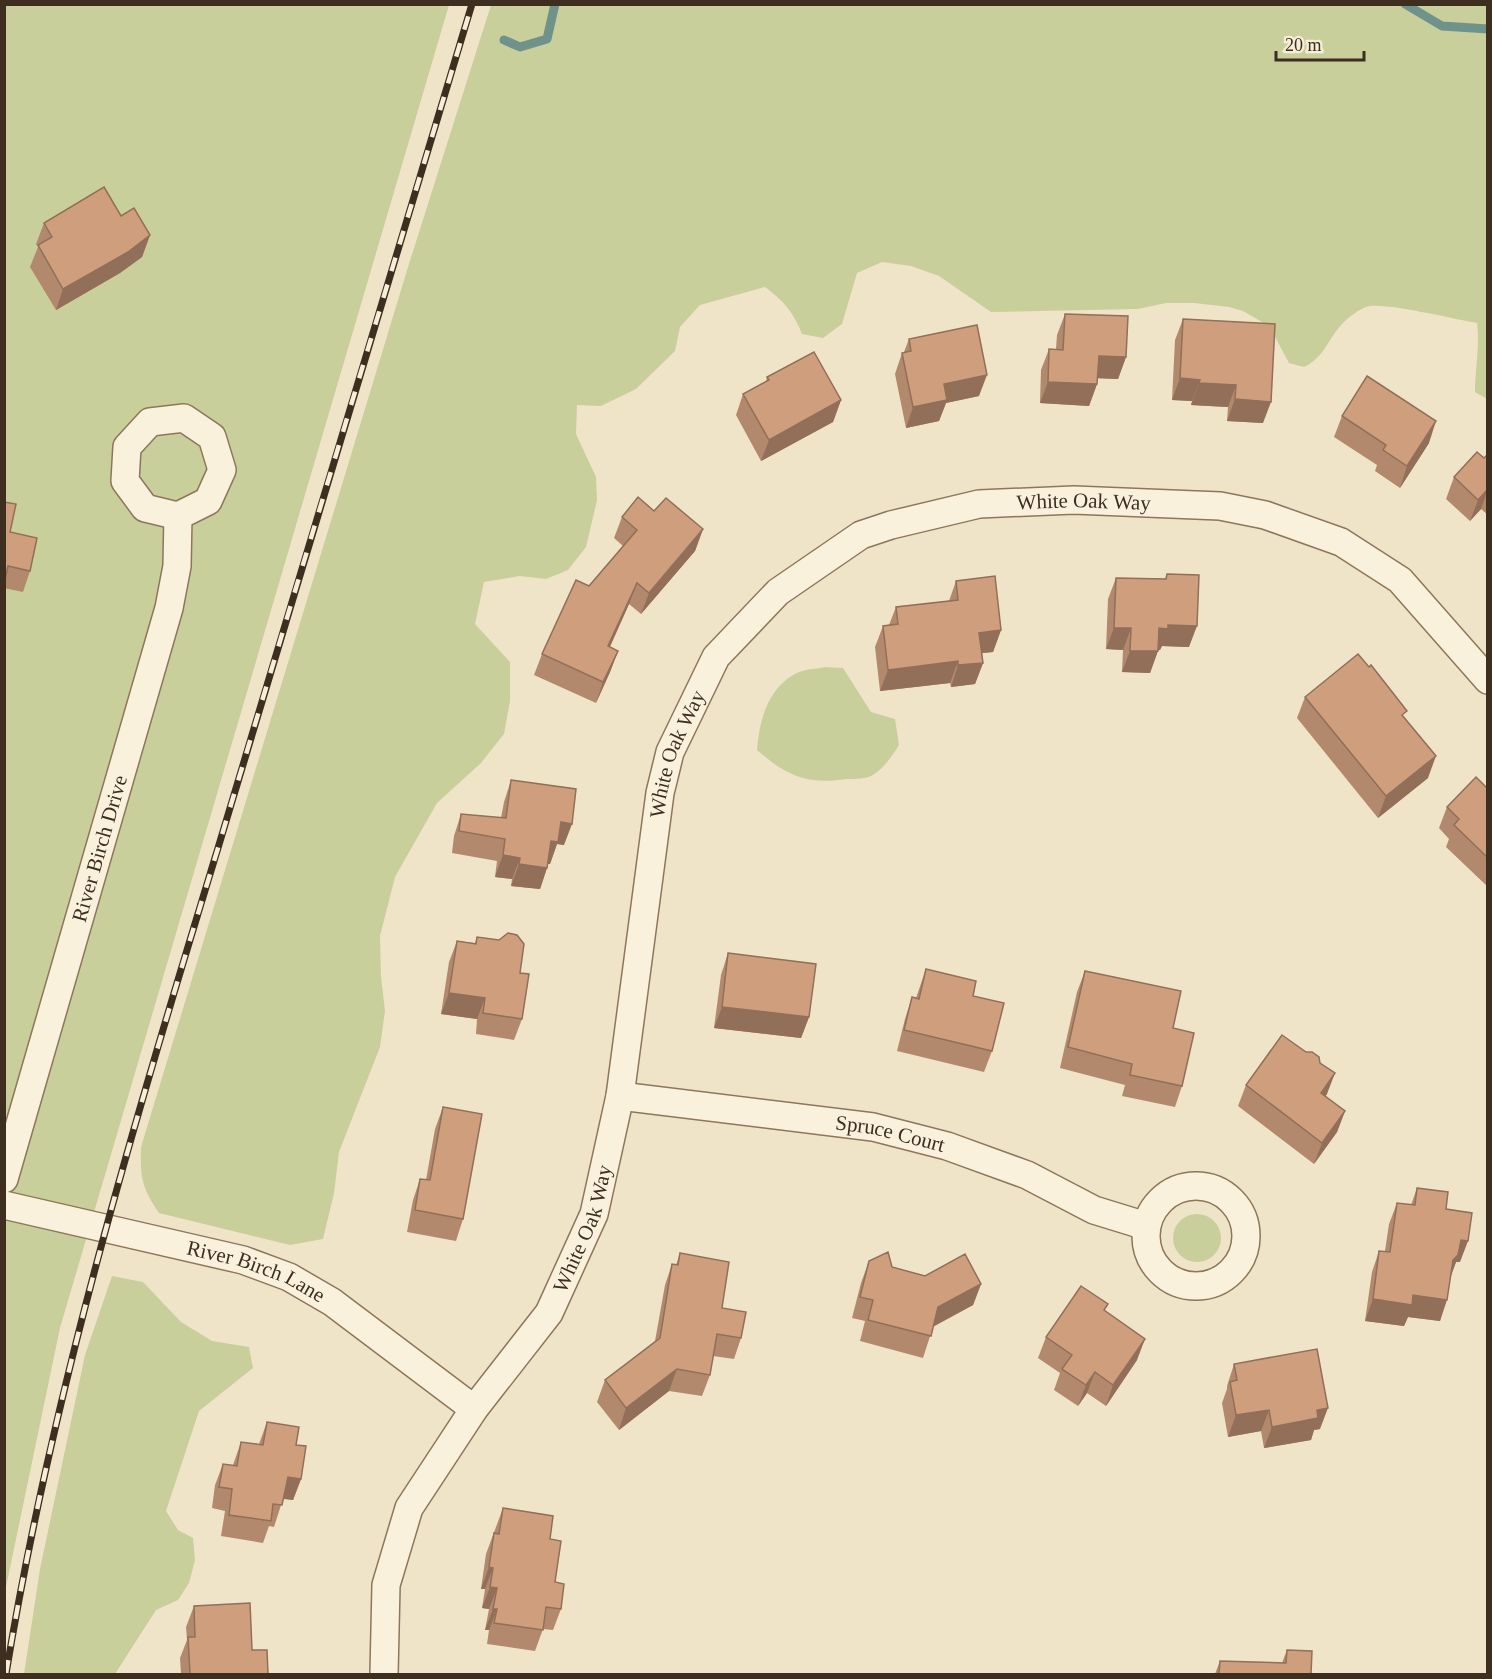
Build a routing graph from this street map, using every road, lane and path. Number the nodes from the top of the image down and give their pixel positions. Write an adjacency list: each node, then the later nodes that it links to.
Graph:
1 (178, 516): 4 (street, River Birch Drive)
2 (1488, 680): 3 (street, White Oak Way)
3 (620, 1096): 6 (street, Spruce Court); 7 (street, White Oak Way)
4 (4, 1179)
5 (4, 1205): 7 (street, River Birch Lane)
6 (1146, 1226)
7 (474, 1409): 8 (street, White Oak Way)
8 (384, 1674)

